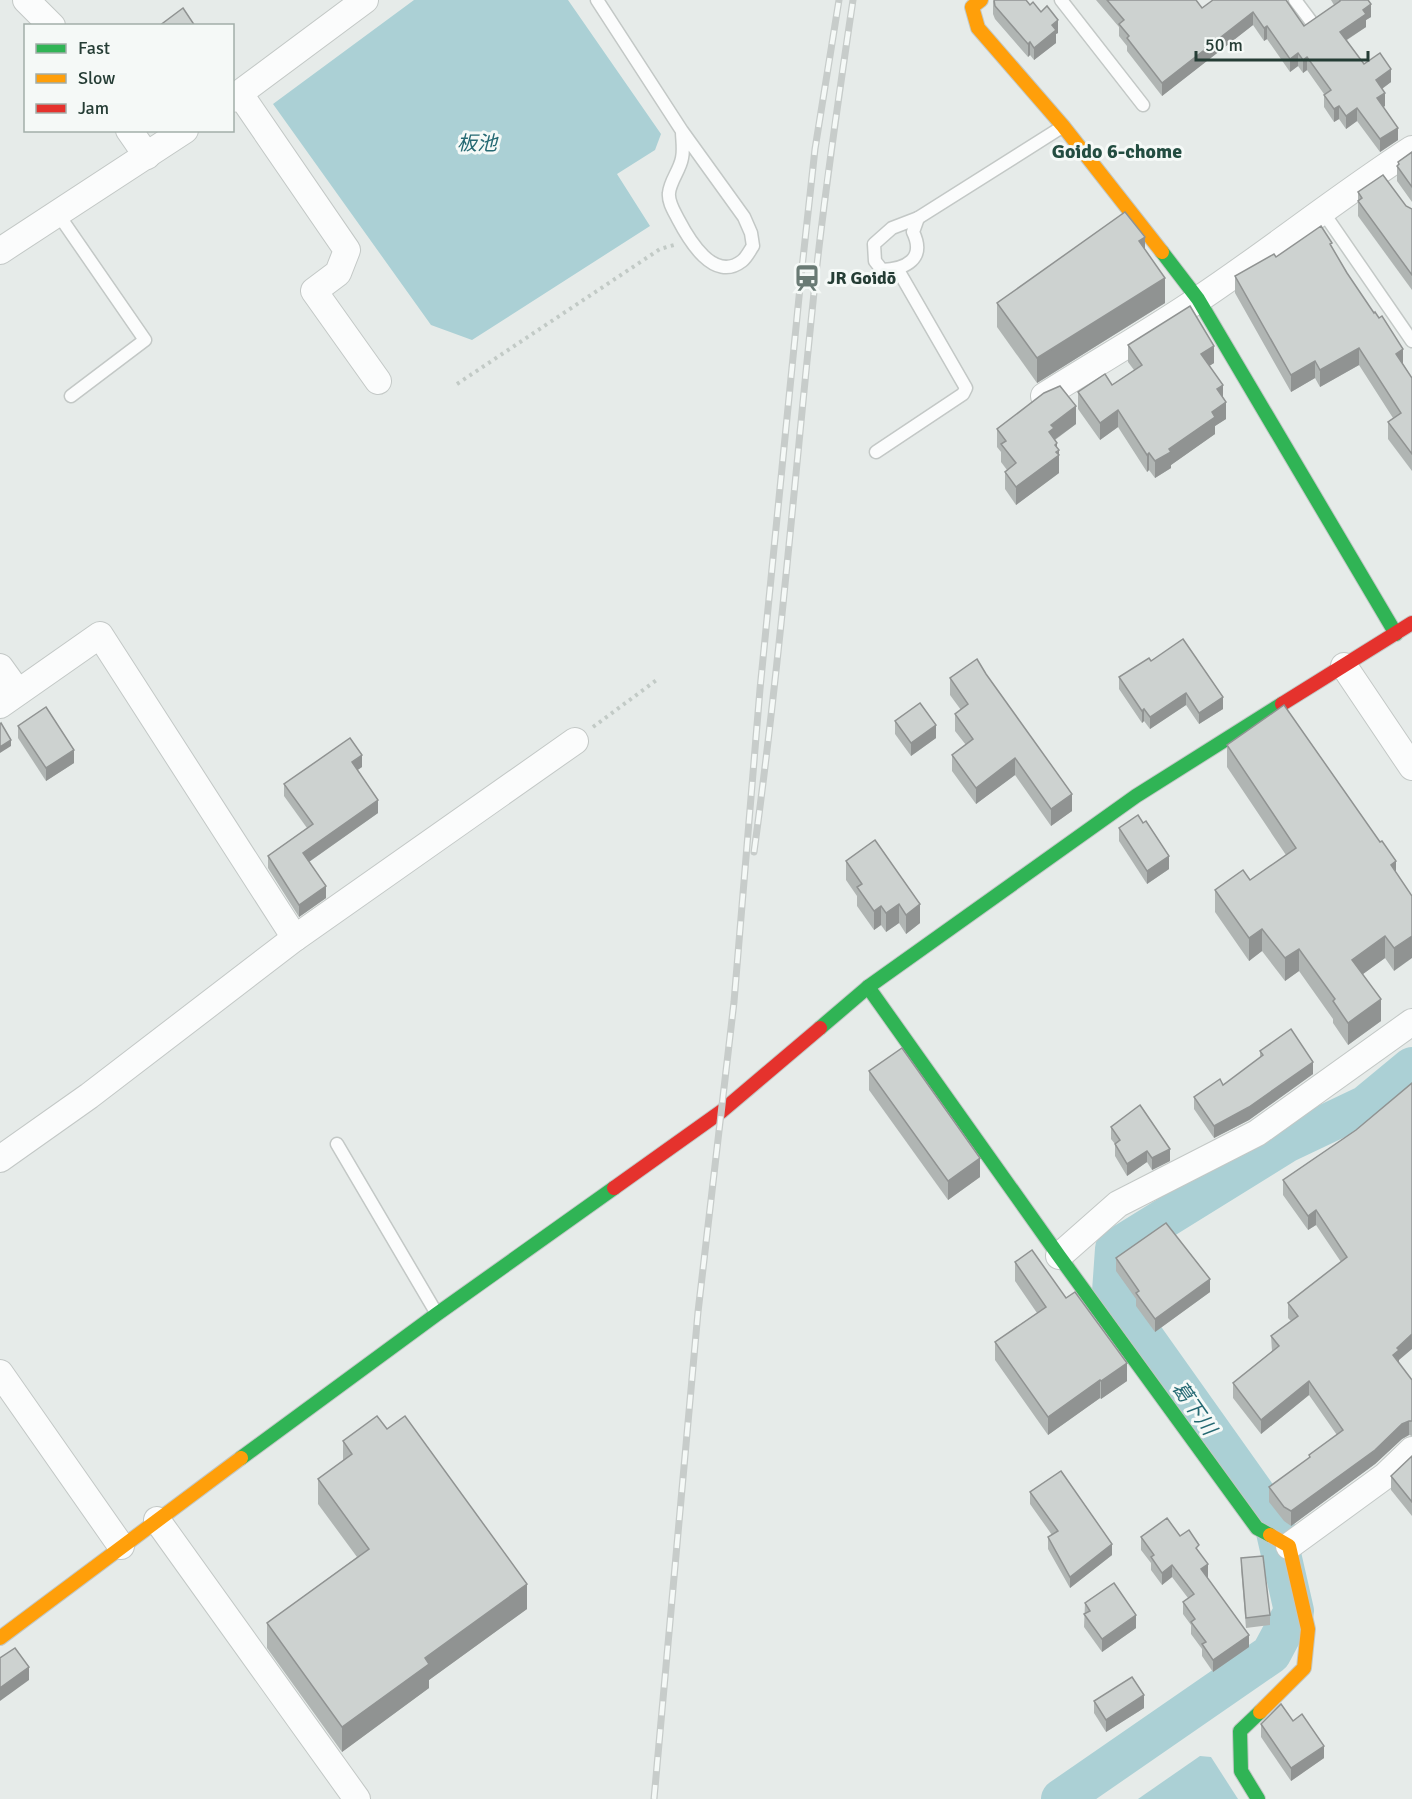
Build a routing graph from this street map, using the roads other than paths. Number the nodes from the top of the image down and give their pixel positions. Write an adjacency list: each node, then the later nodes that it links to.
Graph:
1 (26, 0): 8 (street)
2 (364, 0): 9 (street)
3 (597, 0): 12 (lane)
4 (981, 0): 11 (street)
5 (1061, 0): 10 (lane)
6 (1295, 0): 7 (lane)
7 (1310, 20)
8 (50, 24)
9 (236, 97): 24 (street)
10 (1143, 105)
11 (1063, 126): 19 (lane); 22 (street)
12 (682, 130): 12 (lane)
13 (130, 132): 16 (street)
14 (182, 132): 16 (street)
15 (1412, 149): 17 (street)
16 (147, 156): 18 (street)
17 (1323, 212): 22 (street); 23 (lane)
18 (58, 214): 20 (street); 25 (lane)
19 (918, 218): 21 (lane); 21 (lane)
20 (0, 251)
21 (898, 270): 27 (lane)
22 (1198, 300): 26 (street); 29 (street)
23 (1412, 340)
24 (378, 381)
25 (71, 396)
26 (1044, 396)
27 (876, 452)
28 (1412, 623): 29 (street)
29 (1396, 634): 30 (street)
30 (1344, 666): 34 (street); 36 (street)
31 (0, 667): 32 (street)
32 (9, 699): 35 (street)
33 (575, 741): 35 (street)
34 (1412, 767)
35 (295, 938): 39 (street)
36 (868, 987): 40 (street); 41 (street)
37 (1412, 1022): 40 (street)
38 (337, 1144): 41 (lane)
39 (0, 1159)
40 (1059, 1256): 46 (street)
41 (437, 1314): 44 (street)
42 (0, 1373): 45 (street)
43 (1412, 1450): 46 (street)
44 (157, 1520): 45 (street); 48 (street)
45 (121, 1546): 47 (street)
46 (1289, 1546): 49 (street)
47 (0, 1638)
48 (357, 1799)
49 (1258, 1799)

